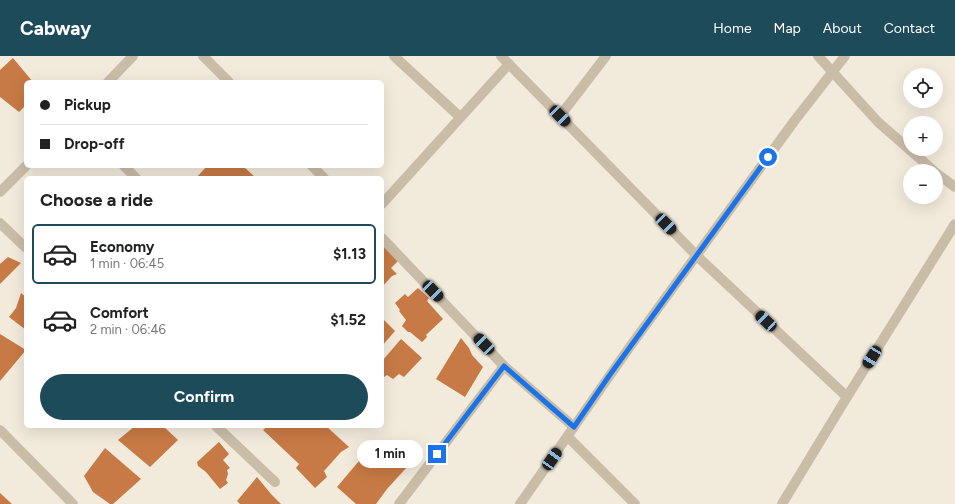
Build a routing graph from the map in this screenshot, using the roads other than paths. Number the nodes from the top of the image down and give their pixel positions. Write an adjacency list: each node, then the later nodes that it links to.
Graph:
1 (133, 56): 10 (street)
2 (203, 56): 11 (street)
3 (394, 56): 13 (street)
4 (501, 56): 8 (street)
5 (606, 56): 12 (street)
6 (818, 56): 9 (street)
7 (845, 56): 9 (street)
8 (509, 64): 12 (street); 13 (street)
9 (833, 71): 14 (street); 28 (street)
10 (110, 80)
11 (227, 80)
12 (560, 116): 28 (street)
13 (460, 117): 23 (street)
14 (926, 164)
15 (24, 168): 22 (street)
16 (126, 168): 18 (street)
17 (314, 168): 19 (street)
18 (134, 176)
19 (322, 176)
20 (943, 178): 21 (street)
21 (955, 187)
22 (0, 192)
23 (384, 202)
24 (0, 223): 27 (street)
25 (955, 224): 30 (street)
26 (384, 240): 29 (street)
27 (24, 246)
28 (697, 256): 30 (street); 31 (street)
29 (504, 366): 31 (street); 37 (street)
30 (847, 396): 40 (street)
31 (574, 427): 34 (street)
32 (218, 428): 35 (street)
33 (0, 430): 36 (street)
34 (568, 437): 38 (street); 39 (street)
35 (275, 482)
36 (73, 504)
37 (399, 504)
38 (520, 504)
39 (635, 504)
40 (782, 504)

